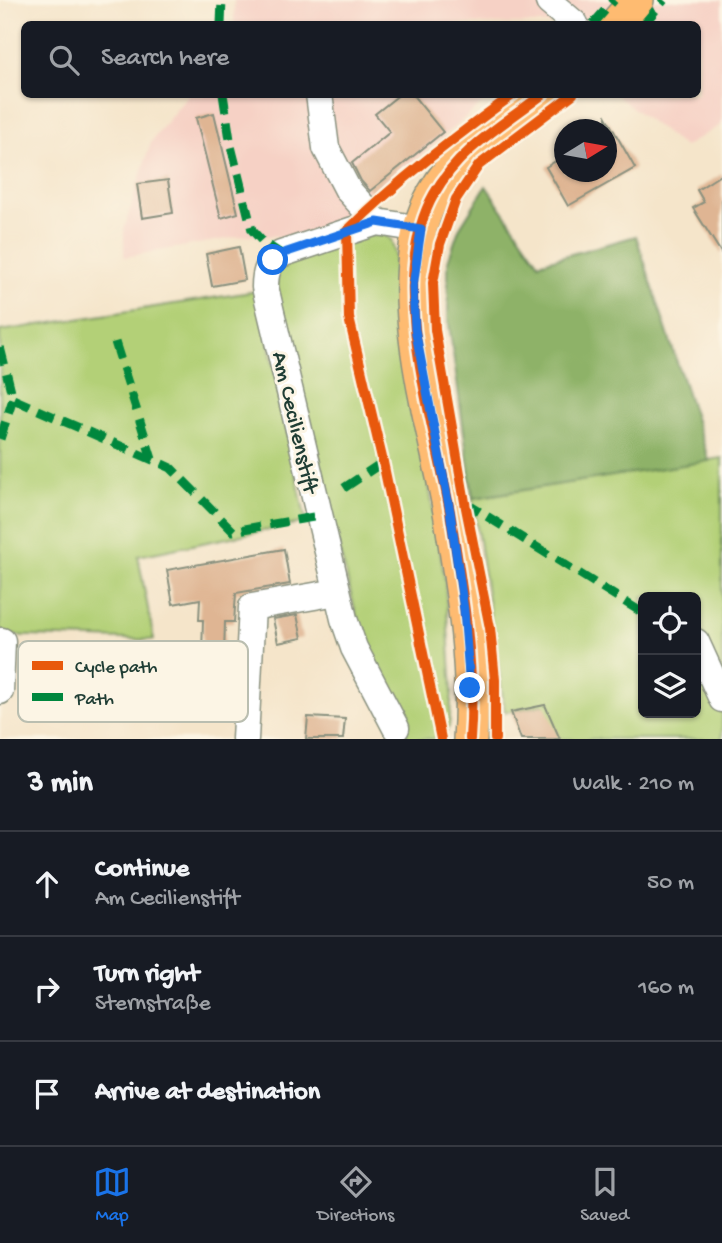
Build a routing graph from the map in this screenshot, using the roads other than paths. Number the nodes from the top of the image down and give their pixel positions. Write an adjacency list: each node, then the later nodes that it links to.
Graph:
1 (637, 0): 4 (main road)
2 (548, 1): 3 (lane)
3 (571, 21)
4 (619, 21)
5 (320, 98): 7 (lane)
6 (538, 98): 8 (main road)
7 (377, 222): 8 (lane, Am Cecilienstift); 9 (lane, Am Cecilienstift)
8 (421, 229): 16 (main road)
9 (337, 592): 12 (lane); 15 (lane, Am Cecilienstift)
10 (0, 641): 13 (lane)
11 (701, 653): 14 (lane)
12 (248, 690)
13 (0, 691)
14 (722, 699)
15 (396, 728)
16 (470, 739)

